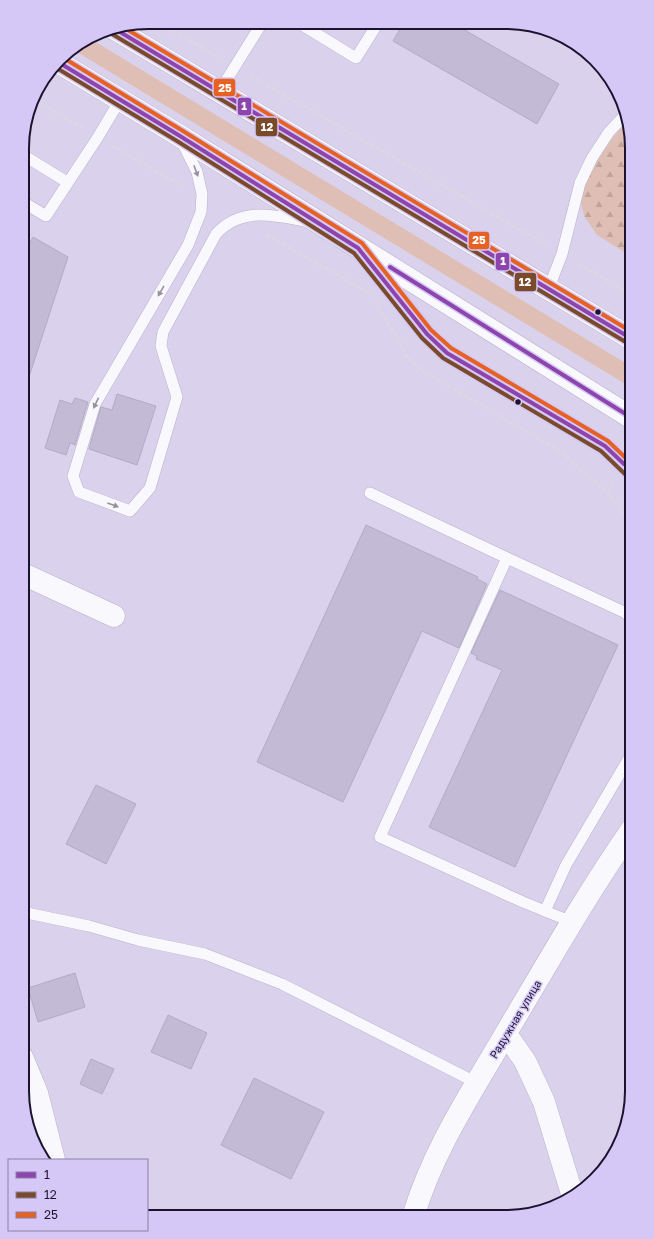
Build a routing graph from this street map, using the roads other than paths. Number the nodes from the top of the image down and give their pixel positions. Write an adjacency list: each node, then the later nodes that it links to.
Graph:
1 (258, 29): 6 (lane)
2 (309, 29): 3 (lane)
3 (374, 29)
4 (120, 32): 6 (main road)
5 (64, 65): 7 (main road)
6 (219, 92): 15 (main road)
7 (120, 100): 9 (main road); 11 (lane)
8 (621, 119): 15 (lane)
9 (180, 136): 13 (main road); 13 (lane, one-way to 13)
10 (29, 159): 11 (lane)
11 (68, 182): 12 (lane)
12 (29, 206)
13 (318, 223): 14 (main road)
14 (358, 248): 17 (main road); 18 (lane)
15 (548, 290): 16 (main road)
16 (625, 336)
17 (625, 414)
18 (625, 466)
19 (370, 493): 20 (lane)
20 (507, 558): 22 (lane); 26 (lane)
21 (29, 577): 23 (main road)
22 (625, 613)
23 (114, 616)
24 (625, 765): 26 (lane)
25 (625, 839): 28 (main road, Радужная улица)
26 (545, 911): 28 (lane)
27 (29, 913): 31 (lane)
28 (572, 922): 29 (main road, Радужная улица)
29 (506, 1034): 31 (main road, Радужная улица); 33 (main road)
30 (29, 1074): 32 (main road)
31 (477, 1083): 34 (main road, Радужная улица)
32 (54, 1159)
33 (571, 1191)
34 (415, 1210)

